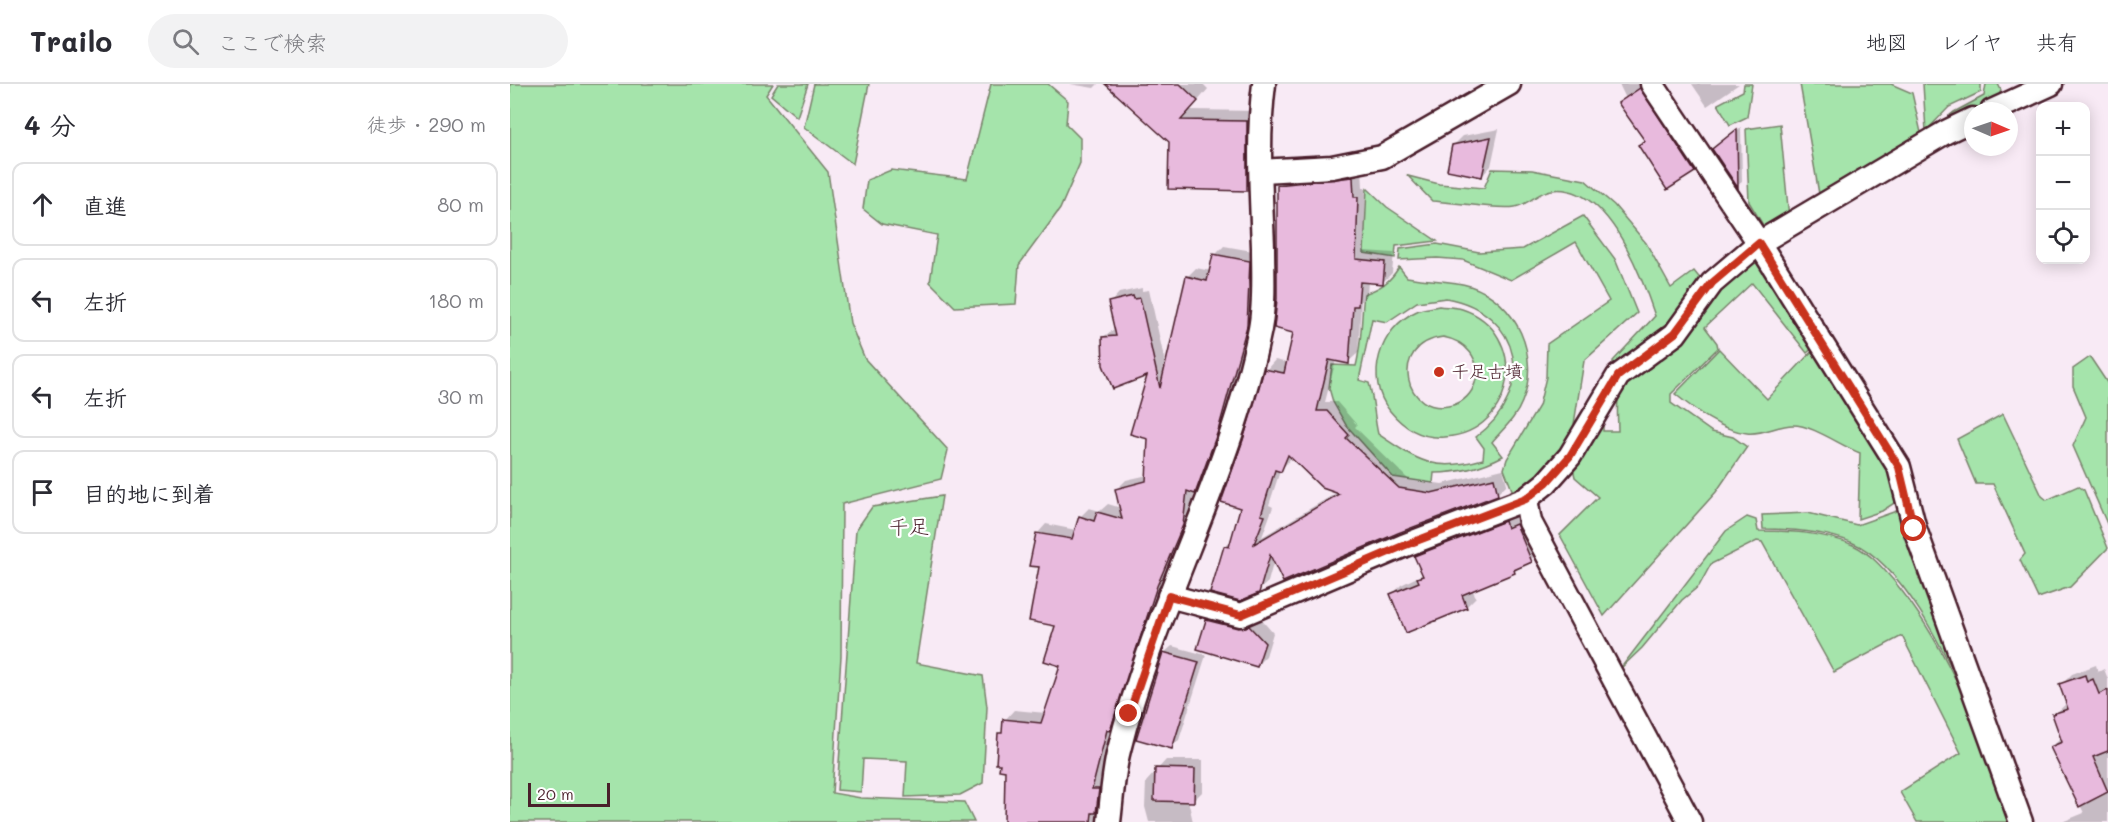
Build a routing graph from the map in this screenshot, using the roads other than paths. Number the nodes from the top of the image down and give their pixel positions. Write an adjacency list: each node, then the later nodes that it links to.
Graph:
1 (1264, 84): 7 (street)
2 (1509, 84): 7 (street)
3 (1652, 84): 8 (street)
4 (2050, 84): 5 (street)
5 (2011, 102)
6 (1964, 124): 8 (street)
7 (1261, 171): 10 (street)
8 (1759, 243): 9 (street); 13 (street)
9 (1526, 499): 10 (street); 12 (street)
10 (1169, 596): 11 (street)
11 (1109, 822)
12 (1690, 822)
13 (2021, 822)

